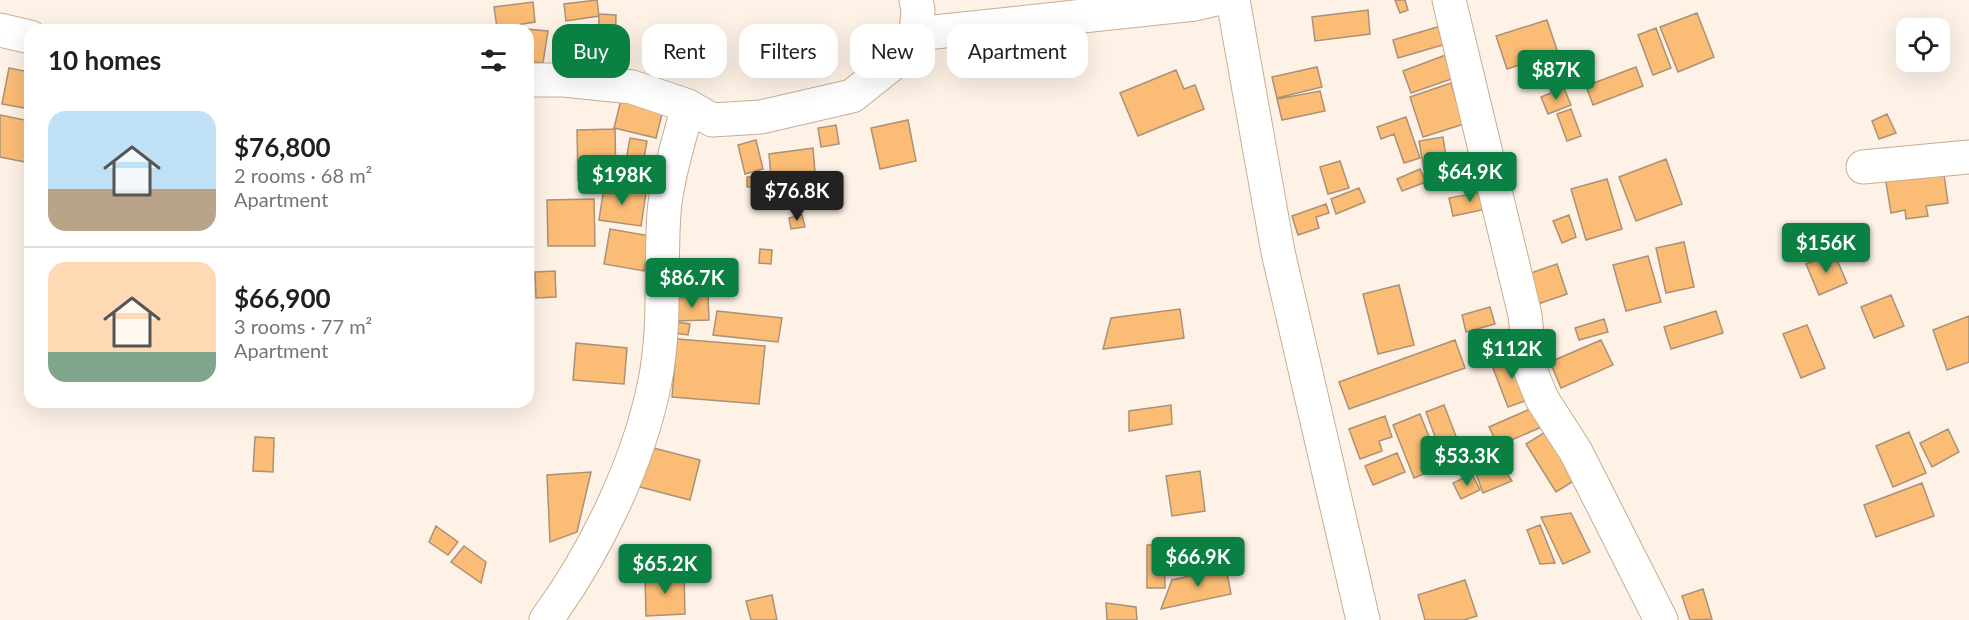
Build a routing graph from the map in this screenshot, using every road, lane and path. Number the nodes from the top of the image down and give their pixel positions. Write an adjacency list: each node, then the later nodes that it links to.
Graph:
1 (916, 0): 5 (street)
2 (1212, 0): 6 (street)
3 (1233, 0): 13 (street)
4 (1449, 0): 14 (street)
5 (917, 24)
6 (935, 32)
7 (874, 78): 9 (street)
8 (534, 80): 9 (street)
9 (688, 106): 12 (street)
10 (1969, 157): 11 (street)
11 (1863, 167)
12 (546, 620)
13 (1363, 620)
14 (1661, 620)

